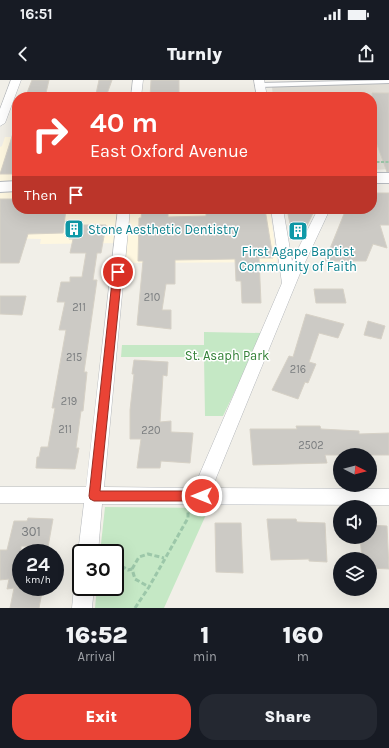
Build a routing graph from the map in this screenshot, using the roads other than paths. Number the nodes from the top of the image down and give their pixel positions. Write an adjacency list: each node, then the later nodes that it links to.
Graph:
1 (16, 80): 7 (street)
2 (138, 80): 5 (street)
3 (260, 82): 4 (lane); 6 (street)
4 (389, 82)
5 (137, 92)
6 (261, 92)
7 (0, 123)
8 (377, 178): 9 (main road)
9 (389, 178)
10 (12, 186): 11 (main road)
11 (0, 187)
12 (123, 214): 17 (street)
13 (278, 214): 15 (street)
14 (322, 214): 15 (street)
15 (289, 285): 18 (street)
16 (0, 495): 17 (street)
17 (94, 496): 18 (street); 20 (street)
18 (202, 496): 19 (street)
19 (389, 497)
20 (89, 544)
21 (83, 596): 22 (street)
22 (82, 608)

